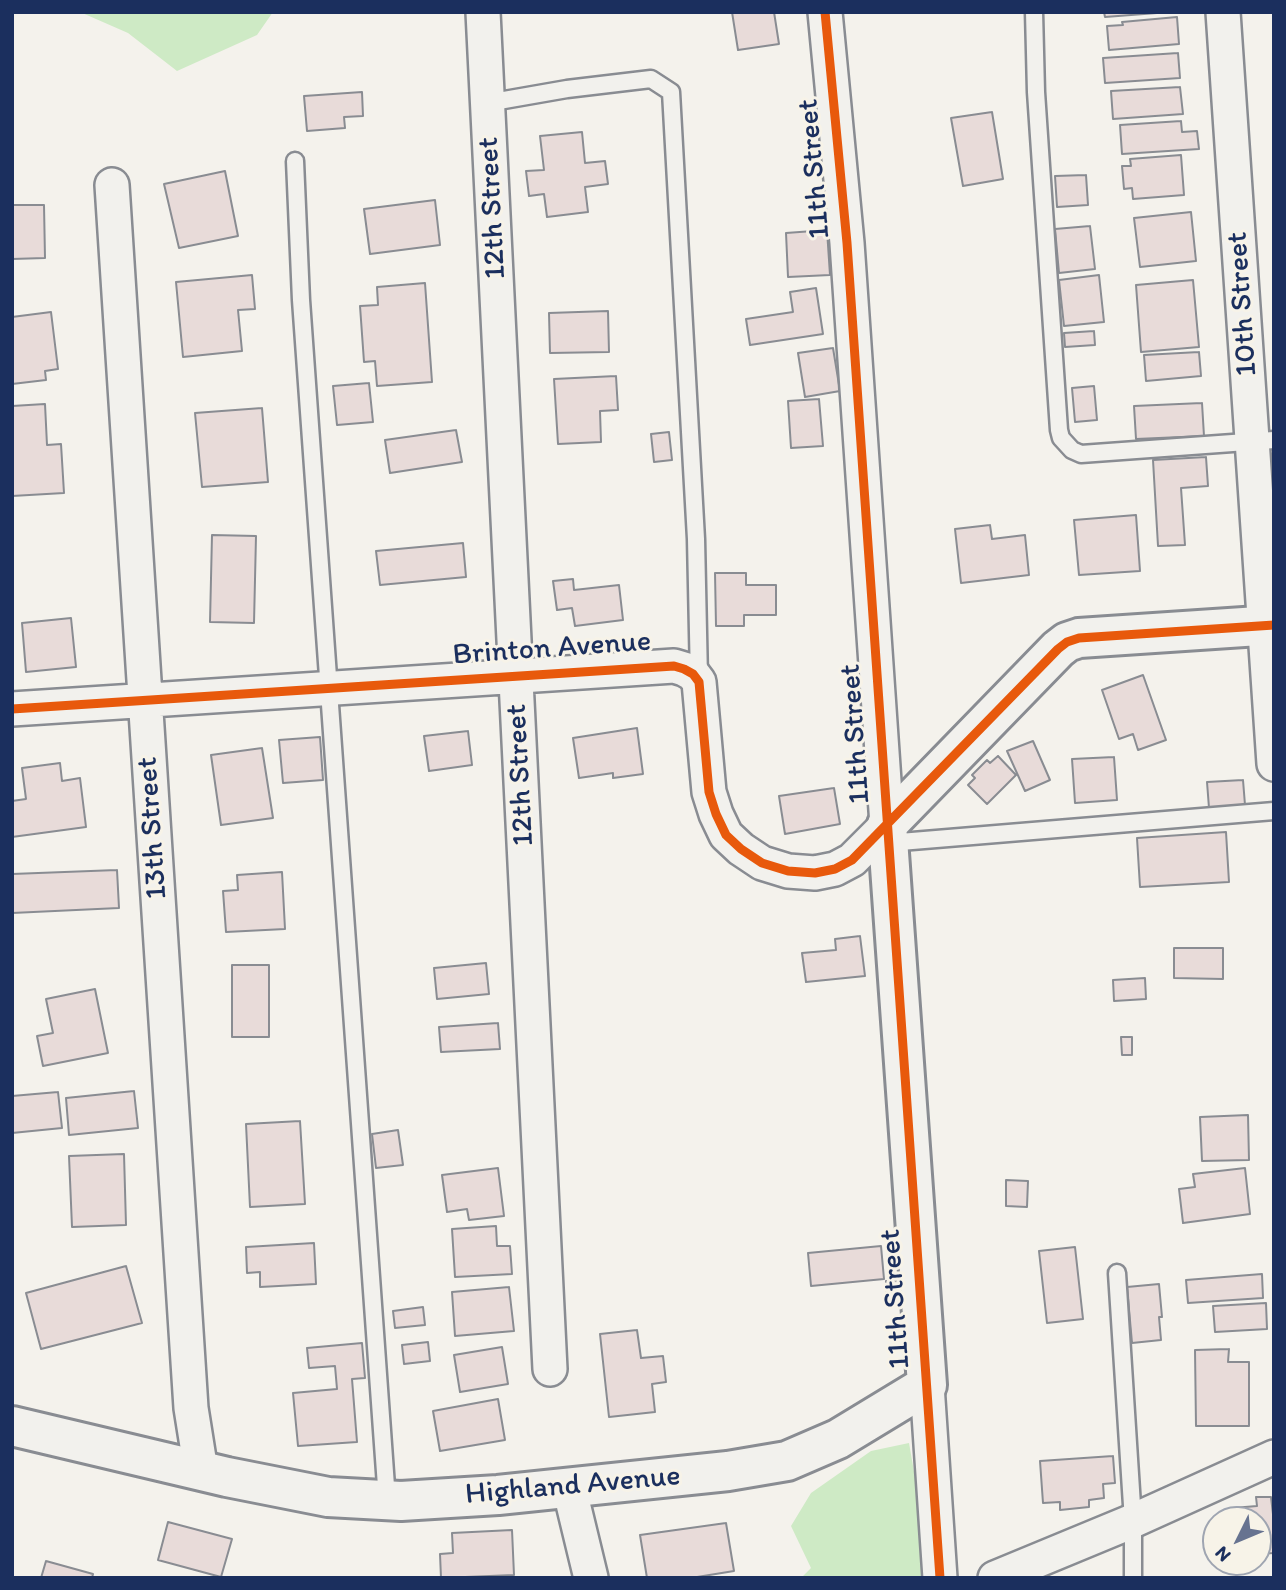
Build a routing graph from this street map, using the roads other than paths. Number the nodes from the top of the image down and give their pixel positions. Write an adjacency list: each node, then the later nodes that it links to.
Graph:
1 (483, 12): 5 (street, 12th Street)
2 (825, 12): 17 (street, 11th Street)
3 (1034, 12): 8 (lane)
4 (1223, 12): 8 (street, 10th Street)
5 (487, 103): 10 (street, 12th Street); 11 (lane)
6 (295, 161): 12 (lane)
7 (112, 185): 13 (street, 13th Street)
8 (1263, 441): 9 (street, 10th Street)
9 (1269, 626): 15 (street, 10th Street); 17 (street)
10 (516, 676): 11 (street, Brinton Avenue); 12 (street, Brinton Avenue); 19 (street, 12th Street)
11 (699, 682): 17 (street)
12 (329, 688): 13 (street, Brinton Avenue); 25 (lane)
13 (145, 700): 14 (street, Brinton Avenue); 23 (street, 13th Street)
14 (12, 709)
15 (1274, 764)
16 (1274, 811): 17 (lane)
17 (888, 834): 20 (street, 11th Street)
18 (1117, 1272): 26 (lane)
19 (551, 1369)
20 (927, 1385): 24 (street, Highland Avenue); 28 (street, 11th Street)
21 (12, 1426): 23 (street, Highland Avenue)
22 (1274, 1457): 26 (street)
23 (201, 1471): 25 (street, Highland Avenue)
24 (569, 1487): 25 (street, Highland Avenue); 27 (street)
25 (387, 1500)
26 (1133, 1521): 29 (street); 30 (lane)
27 (591, 1578)
28 (940, 1578)
29 (995, 1578)
30 (1133, 1578)

